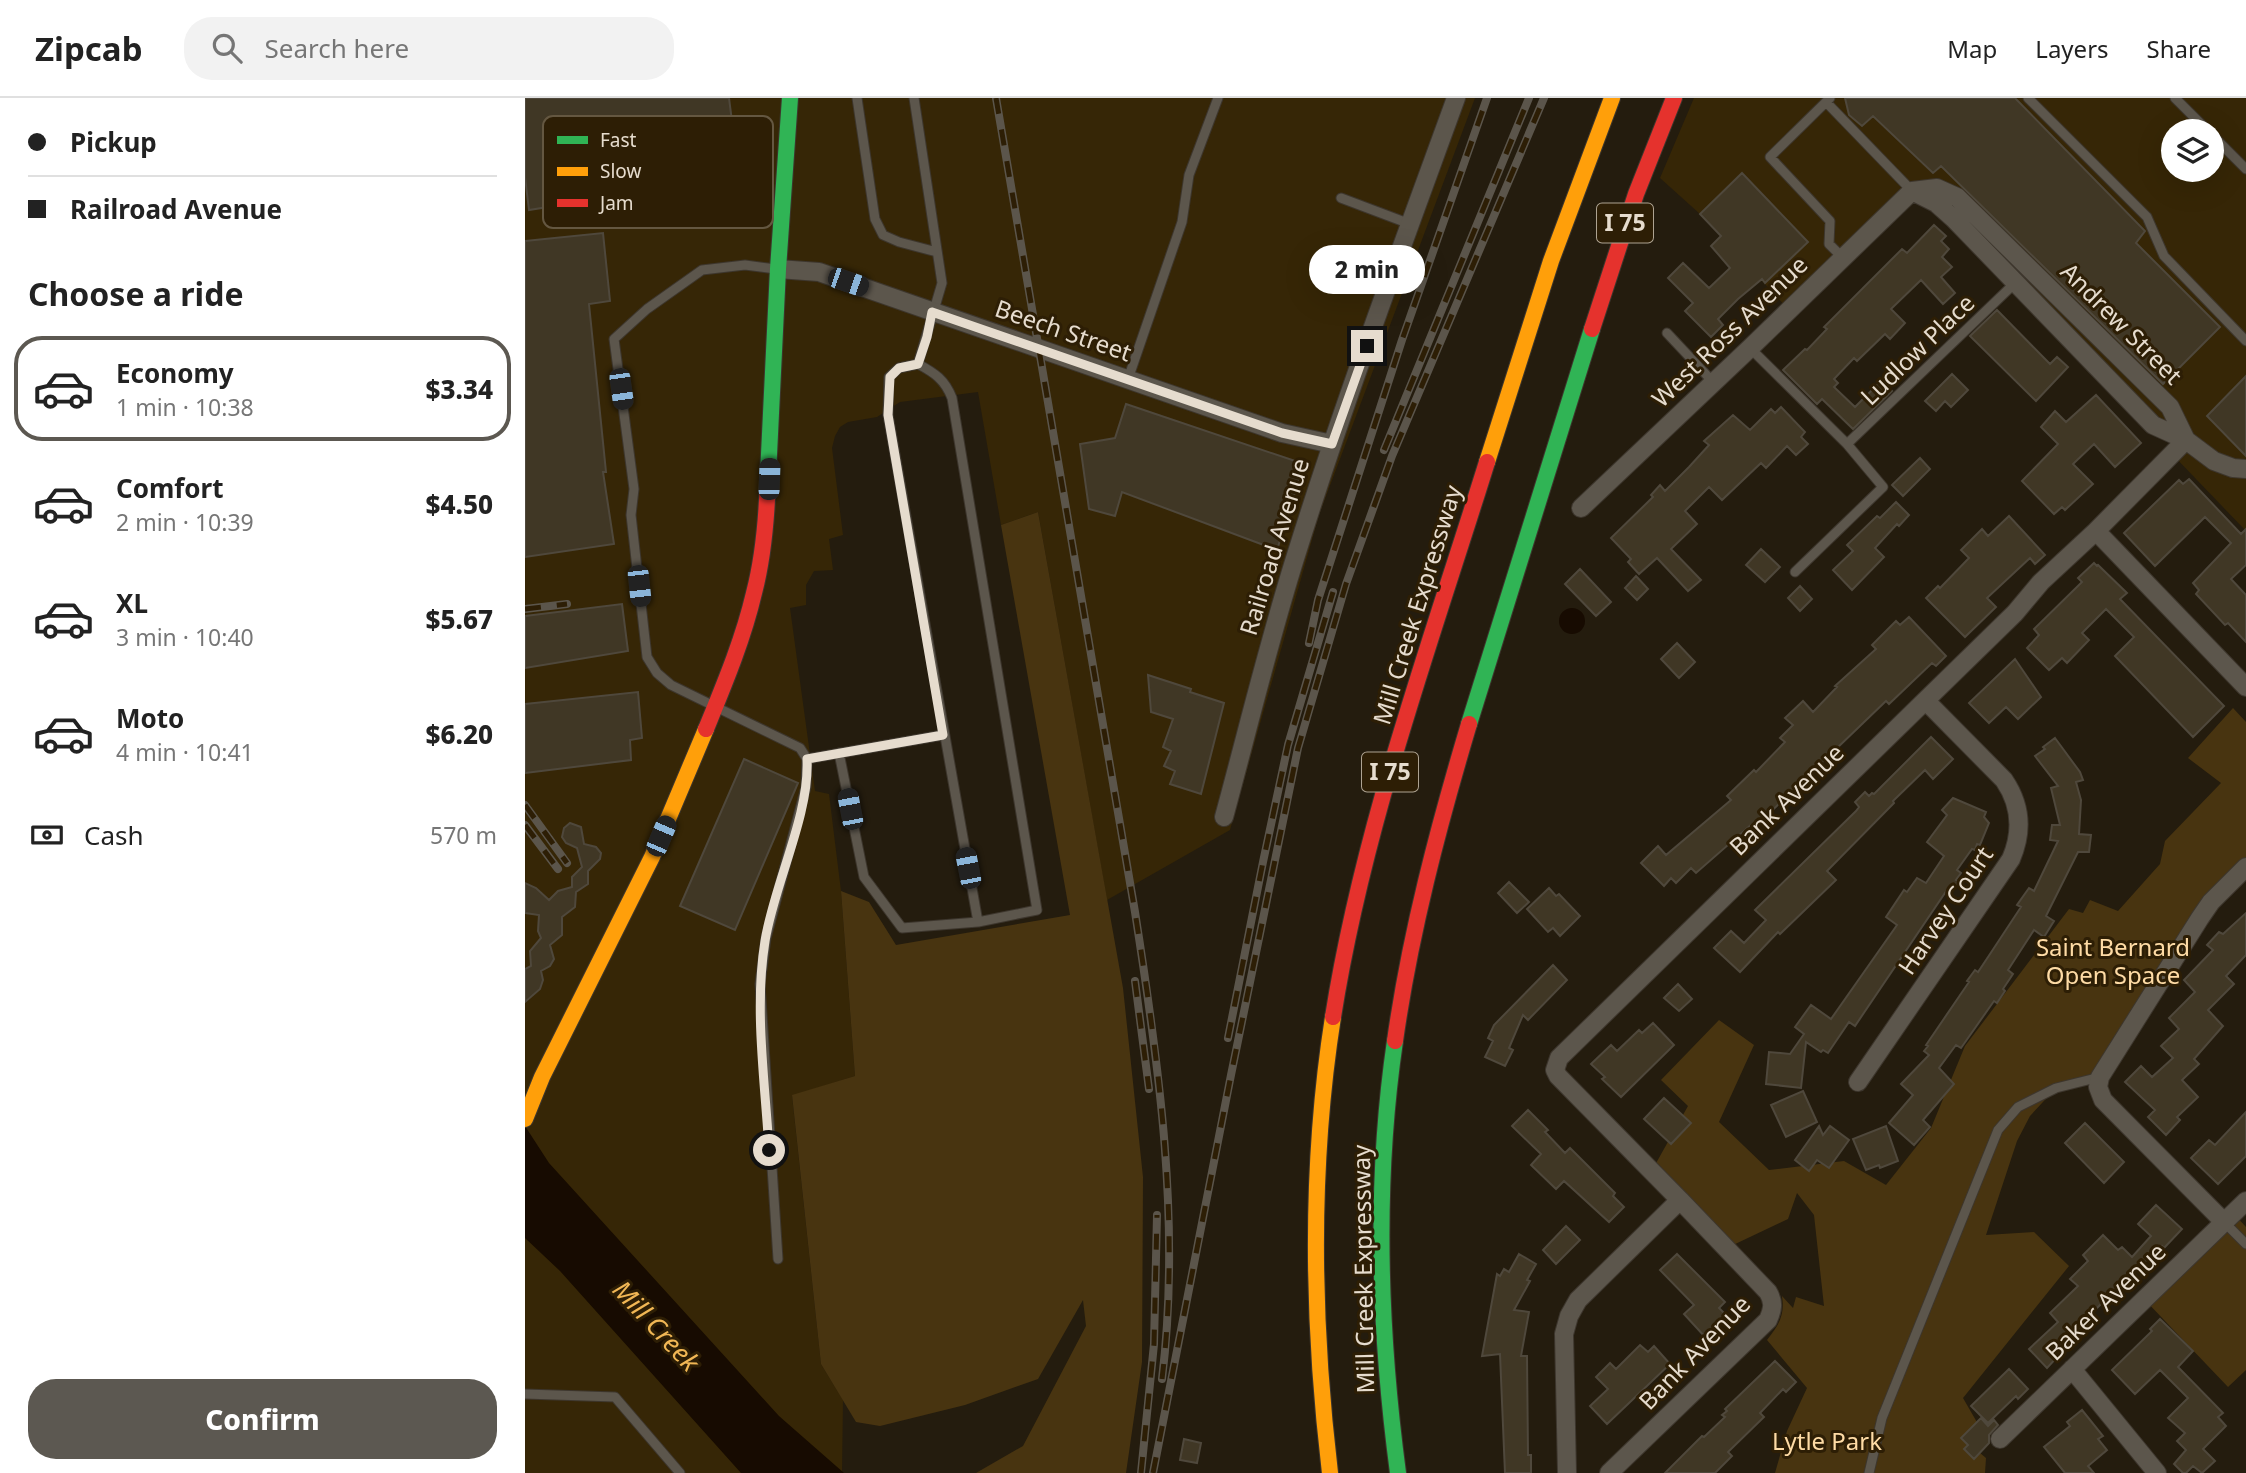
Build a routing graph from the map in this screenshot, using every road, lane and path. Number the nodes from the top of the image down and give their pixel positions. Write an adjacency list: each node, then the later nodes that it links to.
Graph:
1 (790, 98): 19 (main road)
2 (857, 98): 17 (lane)
3 (913, 98): 17 (lane)
4 (1218, 98): 26 (lane)
5 (1456, 98): 16 (street, Railroad Avenue)
6 (1612, 98): 56 (main road, Mill Creek Expressway / I 75)
7 (1674, 98): 57 (main road, Mill Creek Expressway / I 75)
8 (2028, 98): 23 (lane)
9 (2175, 98): 11 (lane)
10 (1828, 100): 14 (lane); 18 (lane)
11 (2196, 119)
12 (2224, 147): 13 (lane)
13 (2246, 169)
14 (1912, 191): 18 (street, West Ross Avenue); 20 (street, Andrew Street); 28 (street, Andrew Street)
15 (1341, 198): 16 (lane)
16 (1410, 224): 29 (street, Railroad Avenue)
17 (937, 252): 21 (lane)
18 (1843, 258): 24 (street, West Ross Avenue)
19 (778, 269): 21 (street, Beech Street); 37 (main road); 37 (lane)
20 (2015, 283): 28 (street, Andrew Street); 30 (lane, Ludlow Place)
21 (932, 312): 25 (lane); 26 (street, Beech Street)
22 (1667, 333): 27 (lane)
23 (2246, 341)
24 (1750, 348): 27 (street, West Ross Avenue); 30 (lane)
25 (918, 364): 38 (lane); 43 (lane)
26 (1128, 379): 29 (street, Beech Street)
27 (1714, 383): 32 (street, West Ross Avenue)
28 (2186, 440): 31 (street); 33 (street, Bank Avenue)
29 (1332, 444): 41 (street, Railroad Avenue)
30 (1847, 444): 34 (lane)
31 (2246, 469)
32 (1581, 508)
33 (2096, 531): 35 (street); 36 (street, Bank Avenue)
34 (1795, 572)
35 (2246, 687)
36 (1926, 701): 45 (street, Harvey Court); 47 (street, Bank Avenue)
37 (716, 705): 40 (lane); 46 (main road)
38 (943, 735): 39 (lane); 43 (lane)
39 (839, 753): 40 (lane); 43 (lane)
40 (807, 759): 51 (lane)
41 (1224, 817)
42 (2246, 867): 44 (street)
43 (978, 922)
44 (2100, 1077): 49 (street); 60 (lane)
45 (1858, 1083)
46 (525, 1119)
47 (1680, 1200): 58 (street); 59 (street, Bank Avenue)
48 (2246, 1200): 49 (street, Baker Avenue)
49 (2224, 1222): 50 (lane); 52 (street, Baker Avenue)
50 (2246, 1244)
51 (778, 1259)
52 (2072, 1369): 54 (street, Baker Avenue); 61 (street)
53 (525, 1394): 55 (lane)
54 (2000, 1439)
55 (680, 1473)
56 (1330, 1473)
57 (1398, 1473)
58 (1567, 1473)
59 (1609, 1473)
60 (1868, 1473)
61 (2157, 1473)

